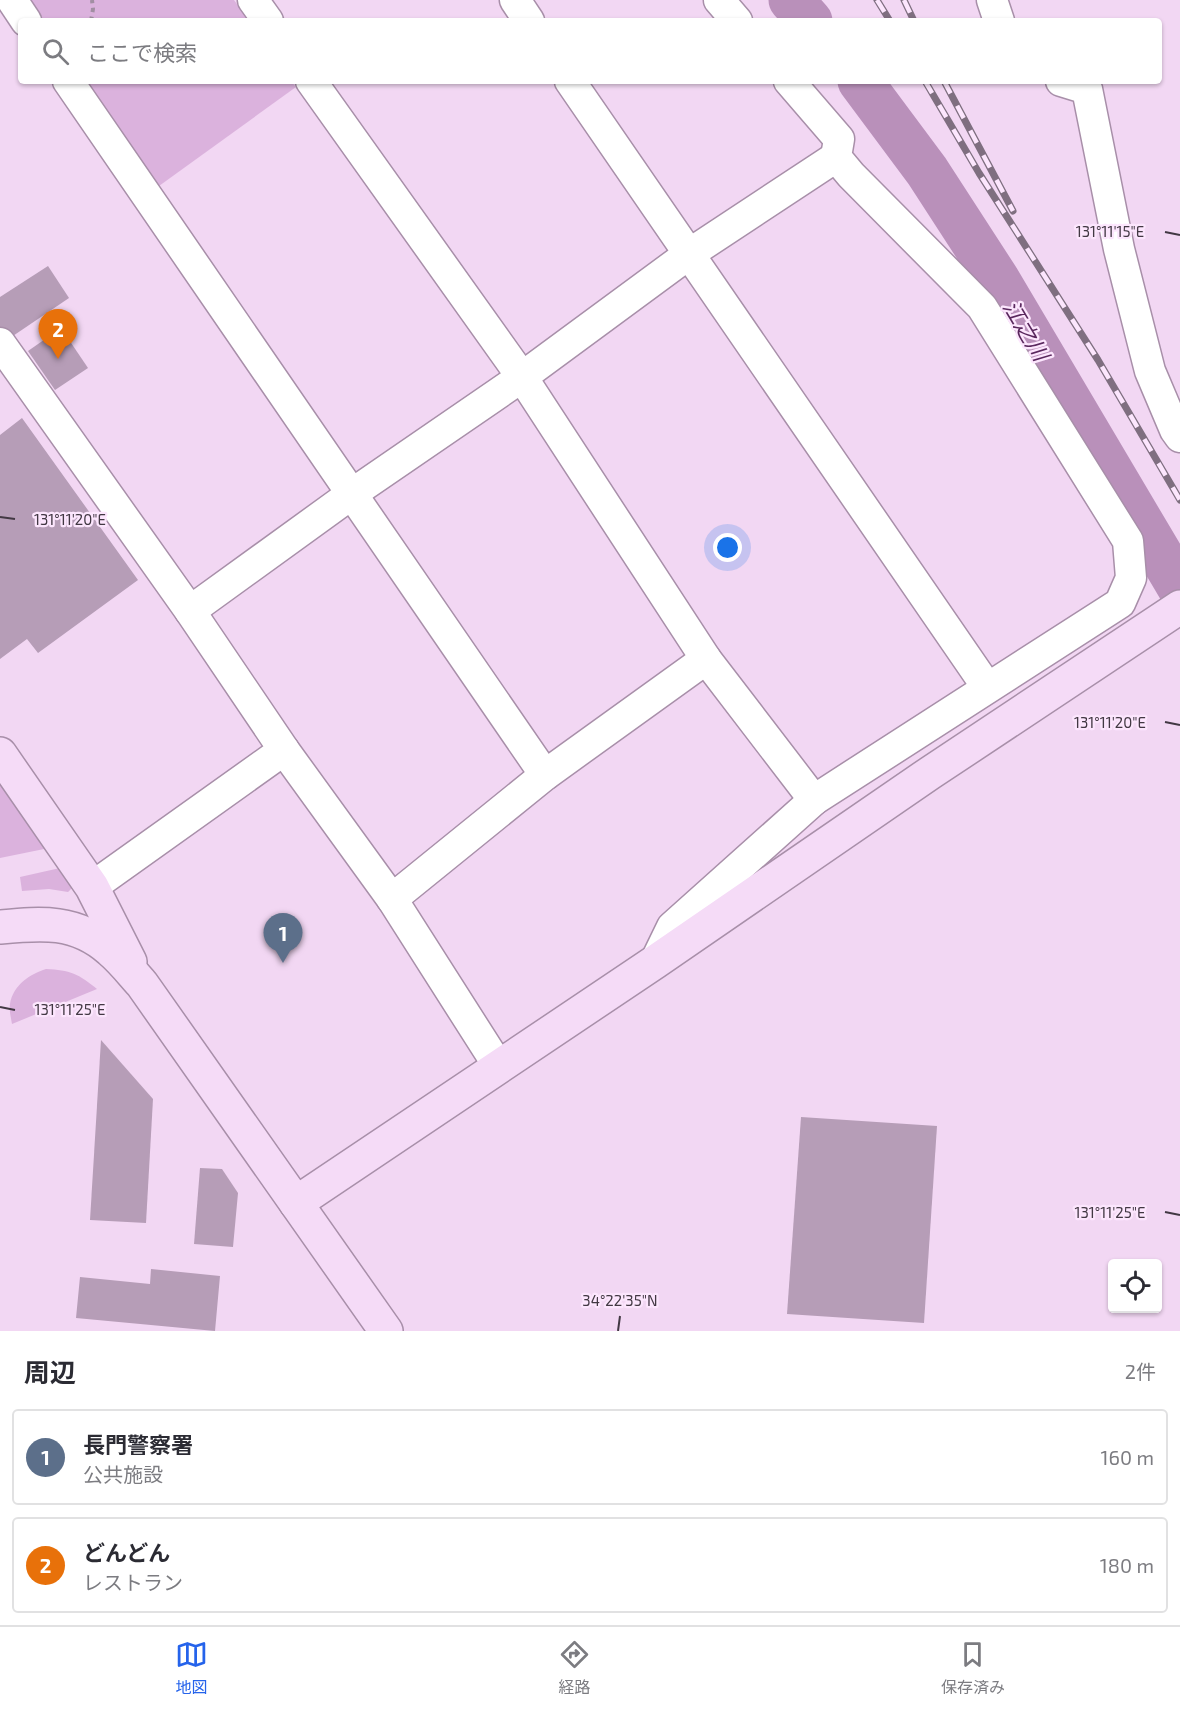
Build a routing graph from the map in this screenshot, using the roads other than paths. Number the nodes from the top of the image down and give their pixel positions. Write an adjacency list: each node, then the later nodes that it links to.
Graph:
1 (12, 0): 6 (street)
2 (253, 0): 7 (street)
3 (515, 0): 8 (street)
4 (719, 0): 9 (street)
5 (992, 0): 10 (street)
6 (24, 18)
7 (266, 18)
8 (527, 18)
9 (734, 18)
10 (998, 18)
11 (70, 84): 21 (street)
12 (313, 84): 19 (street)
13 (572, 84): 17 (street)
14 (792, 84): 16 (street)
15 (1074, 85): 20 (street)
16 (836, 157): 17 (street); 25 (street)
17 (689, 254): 19 (street); 25 (street)
18 (0, 343): 23 (street)
19 (522, 377): 21 (street); 24 (street)
20 (1180, 437)
21 (353, 493): 23 (street); 28 (street)
22 (1180, 607): 33 (street)
23 (190, 611): 26 (street)
24 (706, 659): 28 (street); 29 (street)
25 (987, 687): 29 (street)
26 (284, 750): 30 (street); 31 (street)
27 (0, 754): 30 (street)
28 (545, 775): 31 (street)
29 (814, 800): 33 (street)
30 (92, 887): 34 (street)
31 (392, 899): 35 (street)
32 (0, 927): 34 (street)
33 (655, 962): 35 (street)
34 (142, 984): 36 (street)
35 (499, 1067): 36 (street)
36 (296, 1203): 37 (street)
37 (386, 1331)

